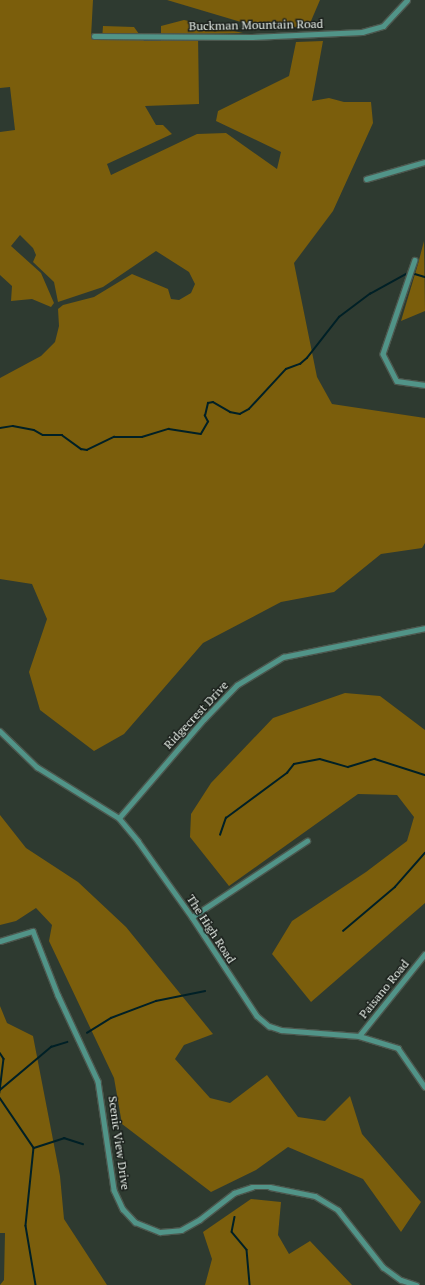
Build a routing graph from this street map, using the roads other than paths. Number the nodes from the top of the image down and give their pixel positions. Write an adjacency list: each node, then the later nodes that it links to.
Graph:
1 (407, 0): 2 (street, Buckman Mountain Road)
2 (94, 36)
3 (425, 162): 4 (street)
4 (366, 179)
5 (415, 260): 6 (street)
6 (425, 385)
7 (425, 628): 9 (street, Ridgecrest Drive)
8 (0, 731): 9 (street, The High Road)
9 (119, 818): 11 (street, The High Road)
10 (307, 841): 11 (street)
11 (192, 917): 14 (street, The High Road)
12 (0, 941): 16 (street, Scenic View Drive)
13 (425, 954): 14 (street, Paisano Road)
14 (359, 1036): 15 (street, The High Road)
15 (425, 1087)
16 (416, 1285)

